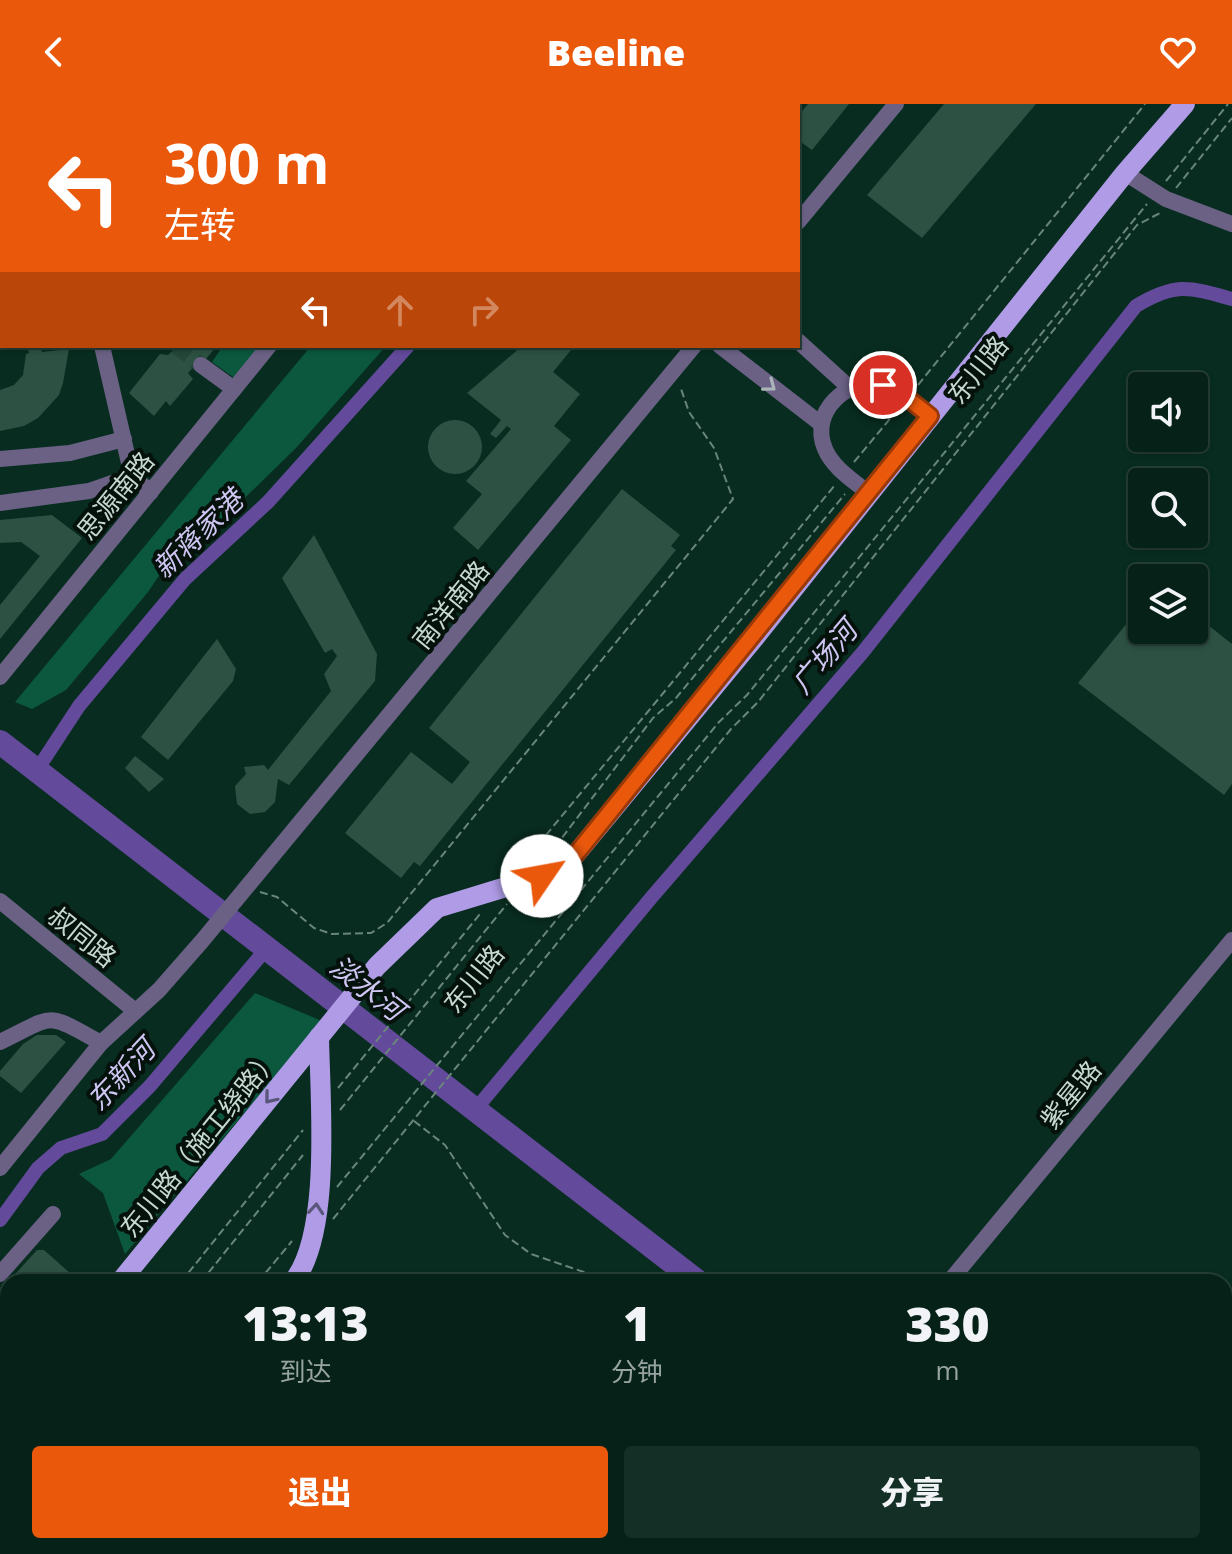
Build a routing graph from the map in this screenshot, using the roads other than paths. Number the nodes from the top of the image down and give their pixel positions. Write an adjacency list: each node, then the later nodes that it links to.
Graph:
1 (896, 104): 4 (street)
2 (1185, 104): 3 (main road, 东川路)
3 (1125, 173): 5 (street); 14 (main road, 东川路)
4 (800, 220)
5 (1232, 224)
6 (800, 343): 13 (street)
7 (102, 348): 16 (street)
8 (267, 348): 12 (street, 思源南路)
9 (692, 348): 26 (street, 南洋南路)
10 (723, 348): 15 (street, one-way to 15)
11 (201, 365): 12 (street)
12 (234, 389): 20 (street, 思源南路)
13 (851, 389): 14 (street); 15 (street)
14 (930, 416): 19 (main road, 东川路)
15 (821, 424): 19 (street)
16 (124, 439): 17 (street); 18 (street)
17 (0, 459)
18 (132, 476): 20 (street); 21 (street)
19 (856, 483): 25 (main road, 东川路)
20 (151, 492): 22 (street, 思源南路)
21 (0, 503)
22 (0, 677)
23 (0, 901): 26 (street, 叔同路)
24 (1232, 940): 35 (street, 紫星路)
25 (377, 966): 27 (main road, 东川路（施工绕路）)
26 (134, 1010): 29 (street)
27 (319, 1037): 33 (main road, 东川路（施工绕路）, one-way to 33); 34 (main road, one-way to 27)
28 (0, 1042): 29 (street)
29 (101, 1043): 30 (street)
30 (0, 1168)
31 (53, 1214): 32 (street)
32 (0, 1274)
33 (126, 1274)
34 (300, 1274)
35 (956, 1274)

